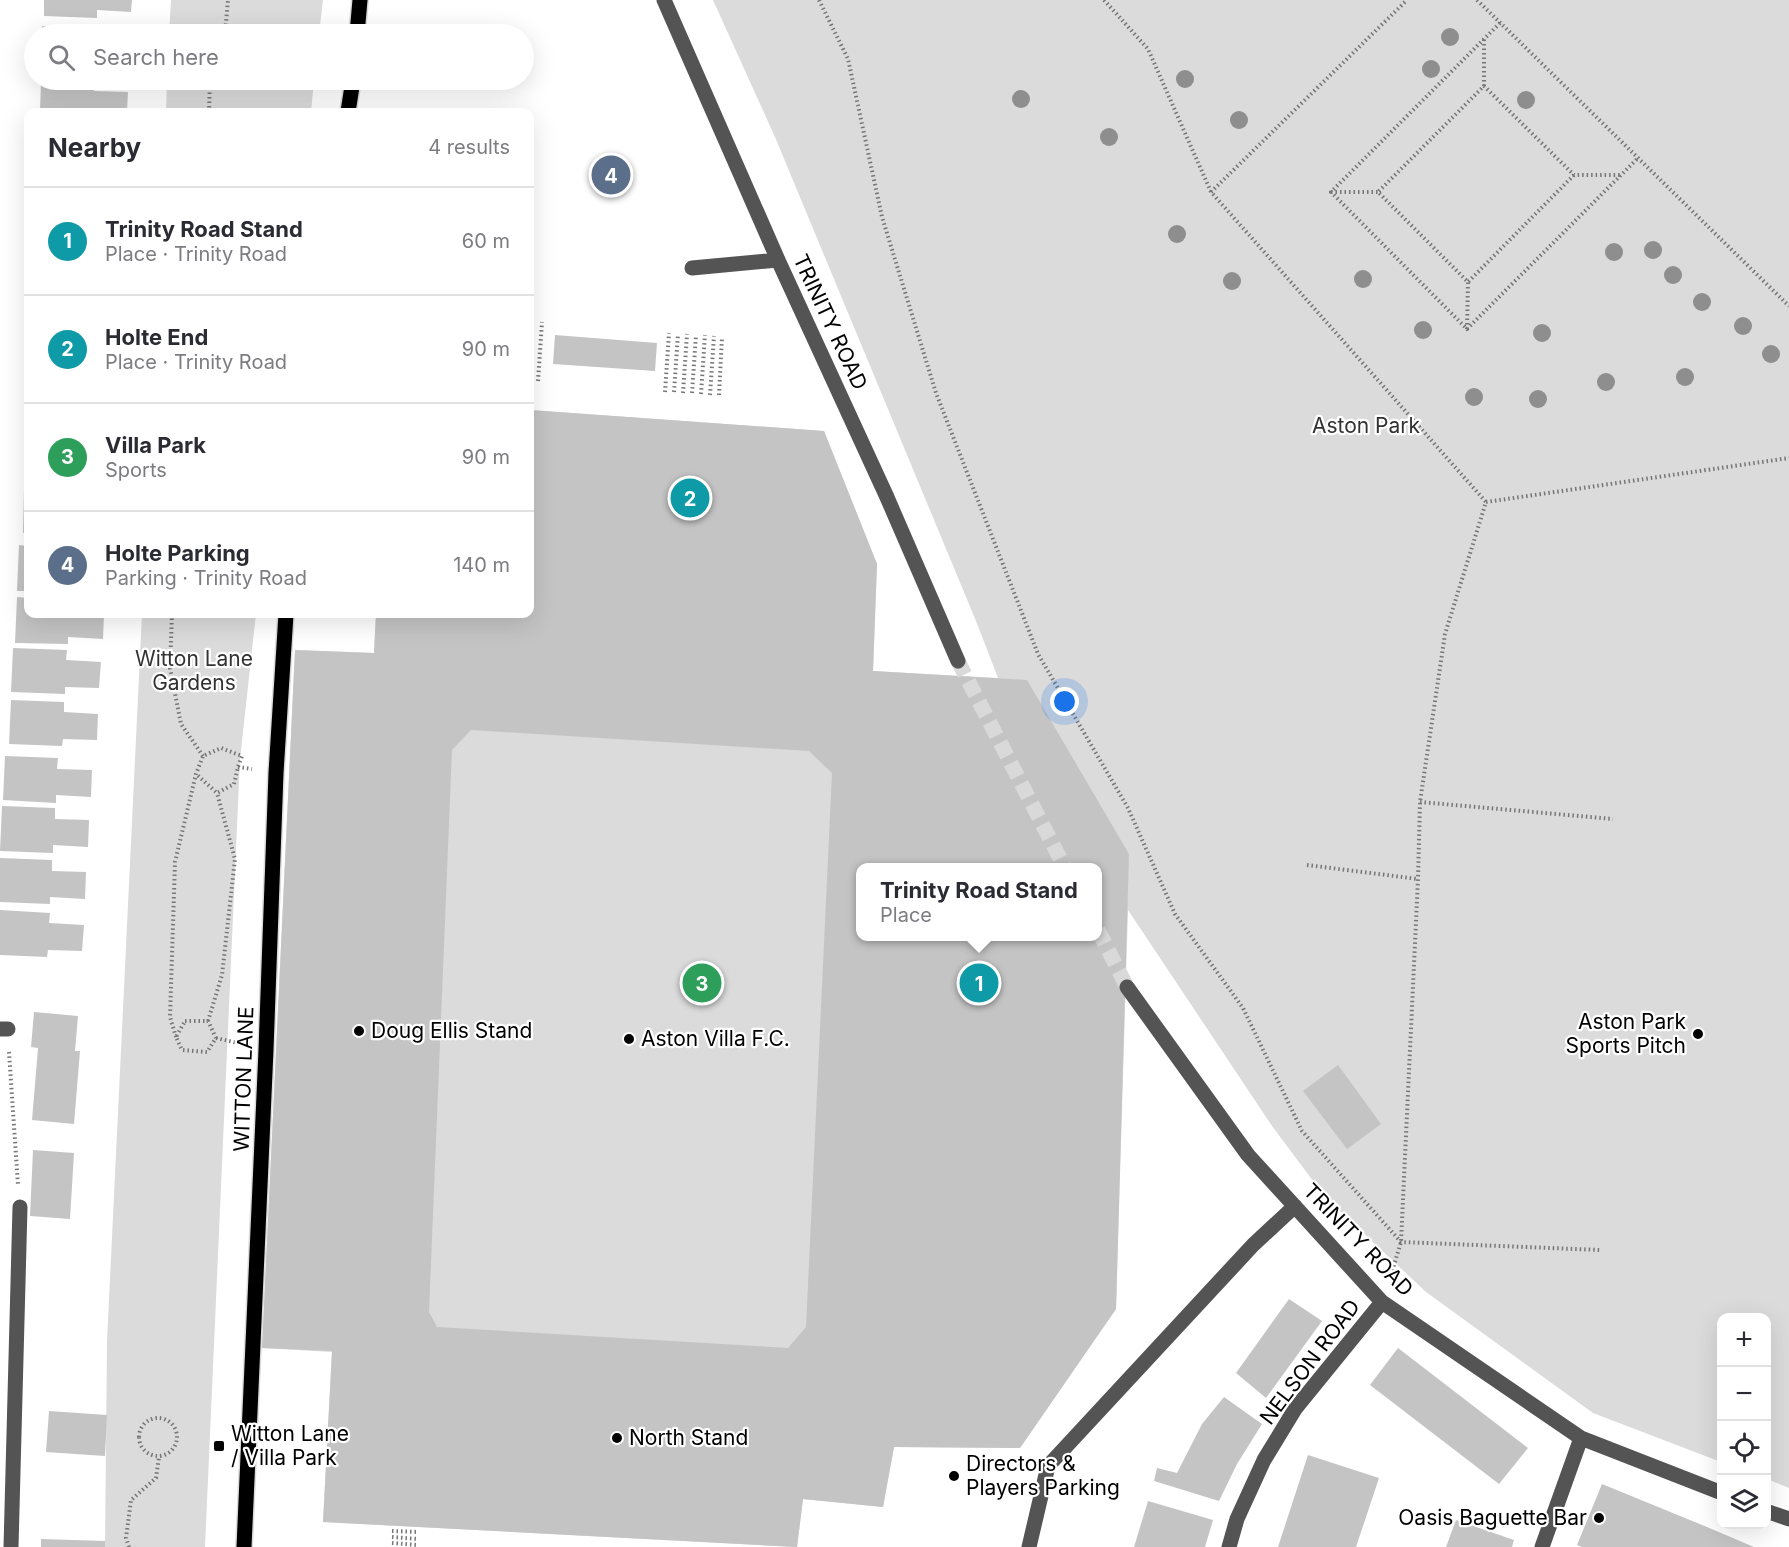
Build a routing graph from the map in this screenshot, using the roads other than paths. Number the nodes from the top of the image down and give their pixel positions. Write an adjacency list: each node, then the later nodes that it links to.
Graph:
1 (360, 0): 3 (main road)
2 (664, 0): 6 (street, TRINITY ROAD)
3 (358, 24)
4 (351, 90): 5 (main road)
5 (348, 108)
6 (778, 260): 7 (street); 9 (street, TRINITY ROAD)
7 (692, 268)
8 (286, 618): 19 (main road, WITTON LANE)
9 (958, 661)
10 (1126, 987): 11 (street, TRINITY ROAD)
11 (1295, 1206): 13 (street, TRINITY ROAD); 20 (street)
12 (20, 1207): 18 (street)
13 (1382, 1302): 14 (street, TRINITY ROAD); 21 (street, NELSON ROAD)
14 (1581, 1438): 15 (street, TRINITY ROAD); 22 (street)
15 (1717, 1491)
16 (1771, 1513): 17 (street)
17 (1789, 1520)
18 (11, 1547)
19 (244, 1547)
20 (1029, 1547)
21 (1229, 1547)
22 (1542, 1547)

